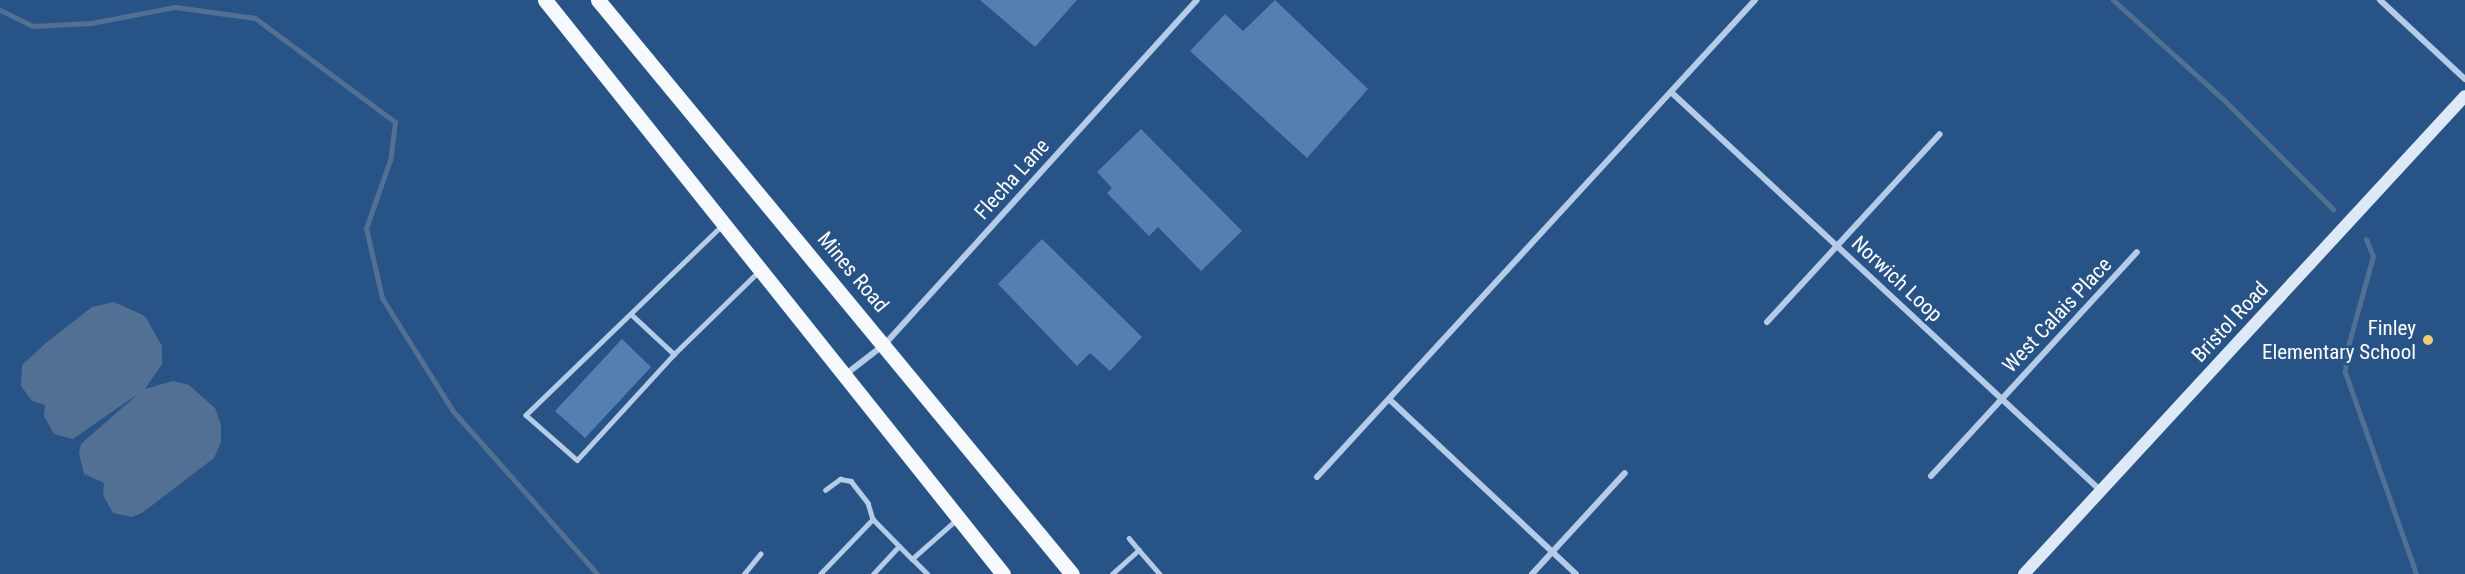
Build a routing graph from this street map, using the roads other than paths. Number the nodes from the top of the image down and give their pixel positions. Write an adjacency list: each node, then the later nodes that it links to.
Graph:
1 (545, 0): 10 (main road)
2 (598, 0): 16 (main road, Mines Road)
3 (1197, 0): 16 (street, Flecha Lane)
4 (1755, 0): 7 (street)
5 (2380, 0): 6 (street)
6 (2465, 80)
7 (1671, 92): 11 (street, Norwich Loop); 19 (street)
8 (2465, 96): 25 (street, Bristol Road)
9 (1940, 134): 11 (street)
10 (725, 223): 13 (main road); 14 (lane)
11 (1837, 246): 15 (street); 20 (street, Norwich Loop)
12 (2137, 252): 20 (street, West Calais Place)
13 (762, 268): 17 (lane); 18 (main road)
14 (631, 314): 17 (lane); 17 (lane)
15 (1767, 322)
16 (885, 344): 18 (street, Flecha Lane); 40 (main road, Mines Road)
17 (674, 354)
18 (846, 374): 26 (main road)
19 (1389, 399): 23 (street); 31 (street)
20 (2002, 399): 22 (street, West Calais Place); 25 (street, Norwich Loop)
21 (1625, 473): 31 (street)
22 (1931, 476)
23 (1317, 477)
24 (825, 490): 27 (lane)
25 (2101, 491): 34 (street, Bristol Road)
26 (959, 517): 33 (lane); 39 (main road)
27 (873, 519): 29 (lane); 36 (lane)
28 (1128, 538): 30 (lane)
29 (898, 547): 33 (lane); 37 (lane)
30 (1139, 550): 41 (lane); 42 (lane)
31 (1552, 552): 43 (street); 44 (street)
32 (760, 554): 35 (lane)
33 (912, 559): 38 (lane)
34 (2030, 572)
35 (744, 574)
36 (820, 574)
37 (873, 574)
38 (927, 574)
39 (1003, 574)
40 (1072, 574)
41 (1112, 574)
42 (1160, 574)
43 (1532, 574)
44 (1576, 574)

